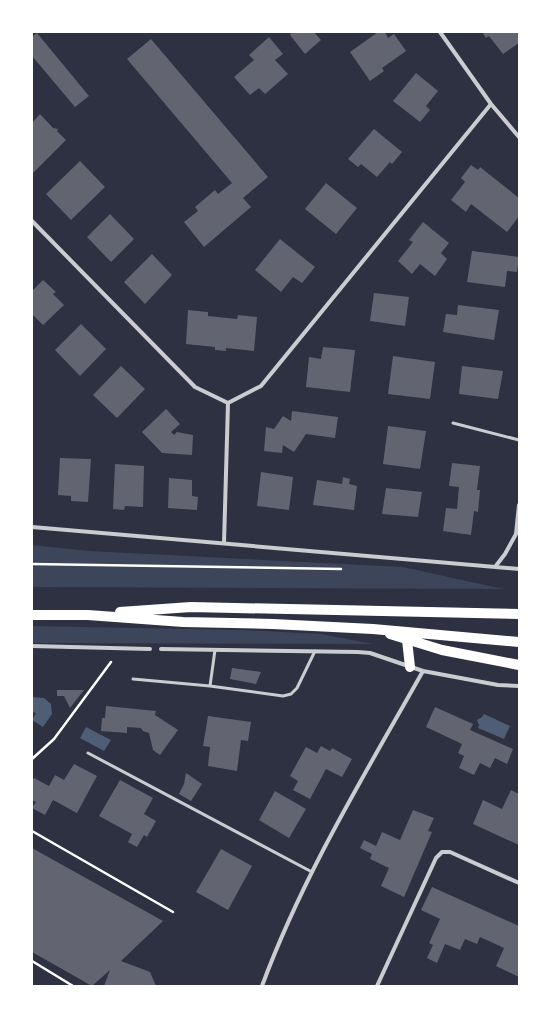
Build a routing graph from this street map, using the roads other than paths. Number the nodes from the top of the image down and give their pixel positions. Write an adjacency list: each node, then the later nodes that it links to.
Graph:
1 (440, 32): 2 (street)
2 (491, 104): 3 (street); 5 (street)
3 (519, 137)
4 (32, 221): 5 (street)
5 (228, 403): 10 (street)
6 (453, 423): 7 (lane)
7 (519, 440)
8 (519, 506): 11 (street)
9 (32, 527): 10 (street)
10 (224, 543): 11 (street)
11 (495, 567): 12 (street)
12 (519, 569)
13 (519, 614): 15 (main road)
14 (32, 615): 15 (main road)
15 (88, 615): 16 (main road)
16 (373, 629): 17 (main road); 18 (main road)
17 (407, 640): 24 (main road); 25 (main road)
18 (519, 642)
19 (32, 646): 20 (street)
20 (150, 649)
21 (161, 649): 22 (street)
22 (215, 650): 23 (street); 28 (lane)
23 (315, 651): 25 (street); 28 (lane)
24 (519, 665)
25 (410, 667): 26 (street)
26 (423, 671): 29 (street); 31 (street)
27 (133, 679): 28 (lane)
28 (210, 686)
29 (519, 686)
30 (88, 753): 31 (lane)
31 (312, 872): 33 (street)
32 (519, 882): 34 (street)
33 (262, 986)
34 (377, 986)

